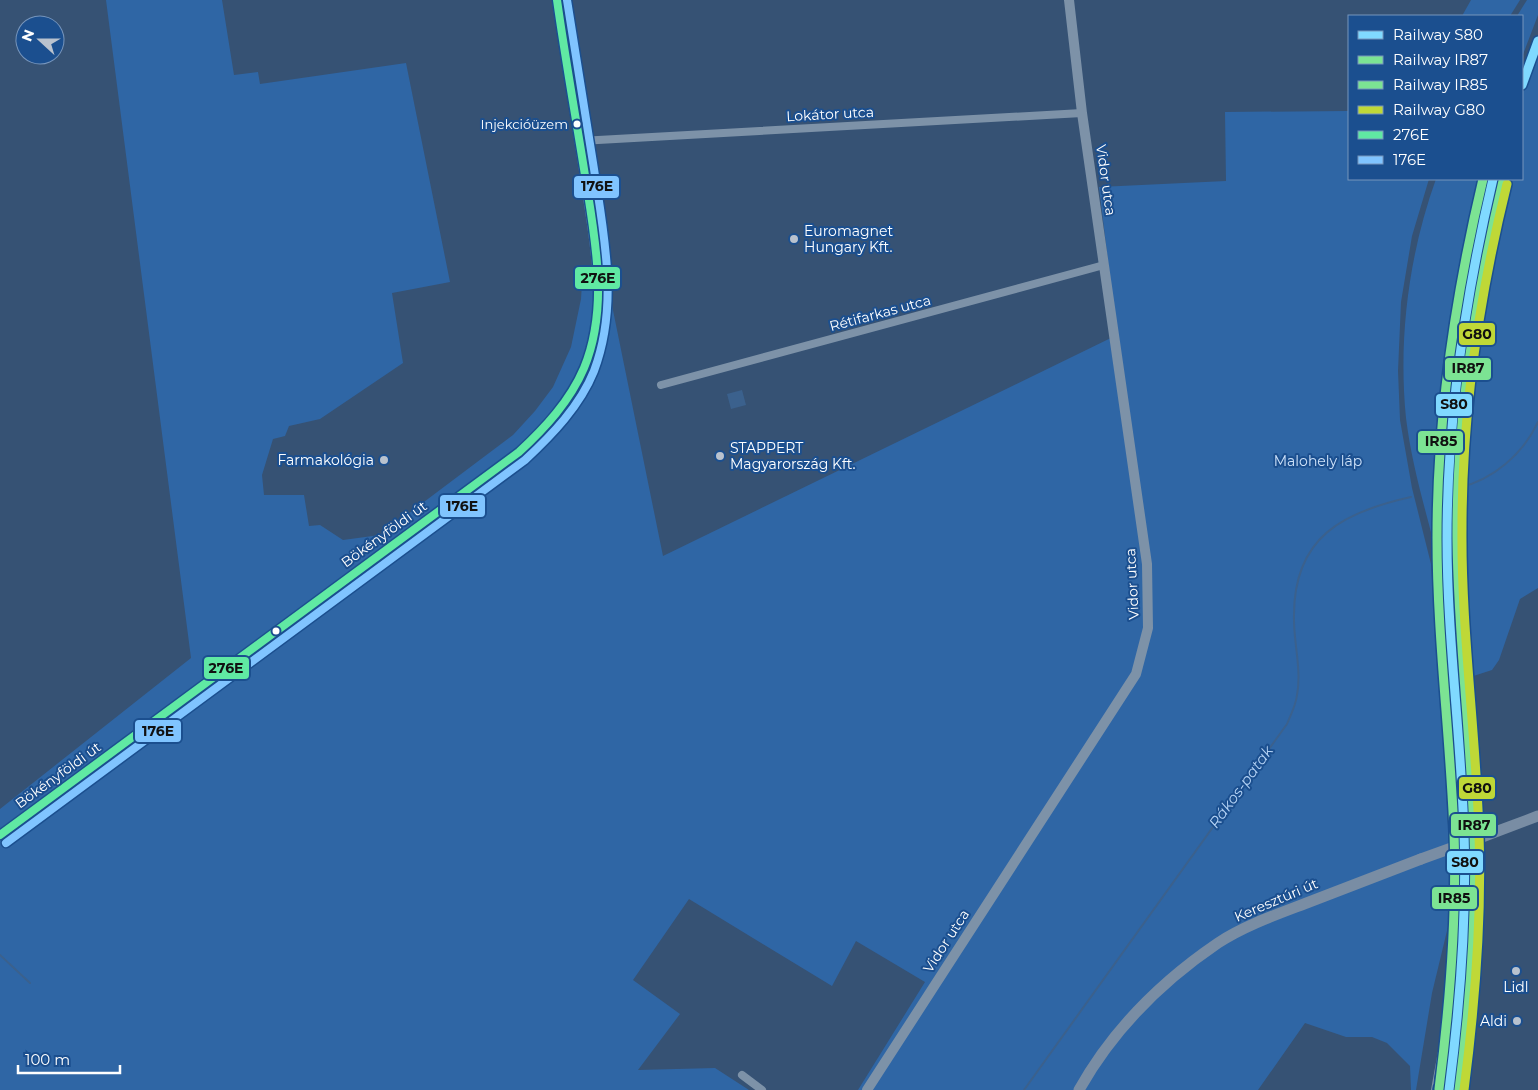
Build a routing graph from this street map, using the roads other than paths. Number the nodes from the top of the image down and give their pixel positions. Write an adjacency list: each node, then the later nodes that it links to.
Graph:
1 (557, 0): 4 (street, Bökényföldi út)
2 (1069, 0): 3 (street, Vidor utca)
3 (1082, 113): 4 (street, Lokátor utca); 5 (street, Vidor utca)
4 (580, 141): 8 (street, Bökényföldi út)
5 (1104, 264): 6 (street, Rétifarkas utca); 11 (street, Vidor utca)
6 (661, 385)
7 (1538, 816): 12 (main road, Keresztúri út, bridge)
8 (0, 835)
9 (742, 1076): 10 (street)
10 (762, 1090)
11 (867, 1090)
12 (1079, 1090)

